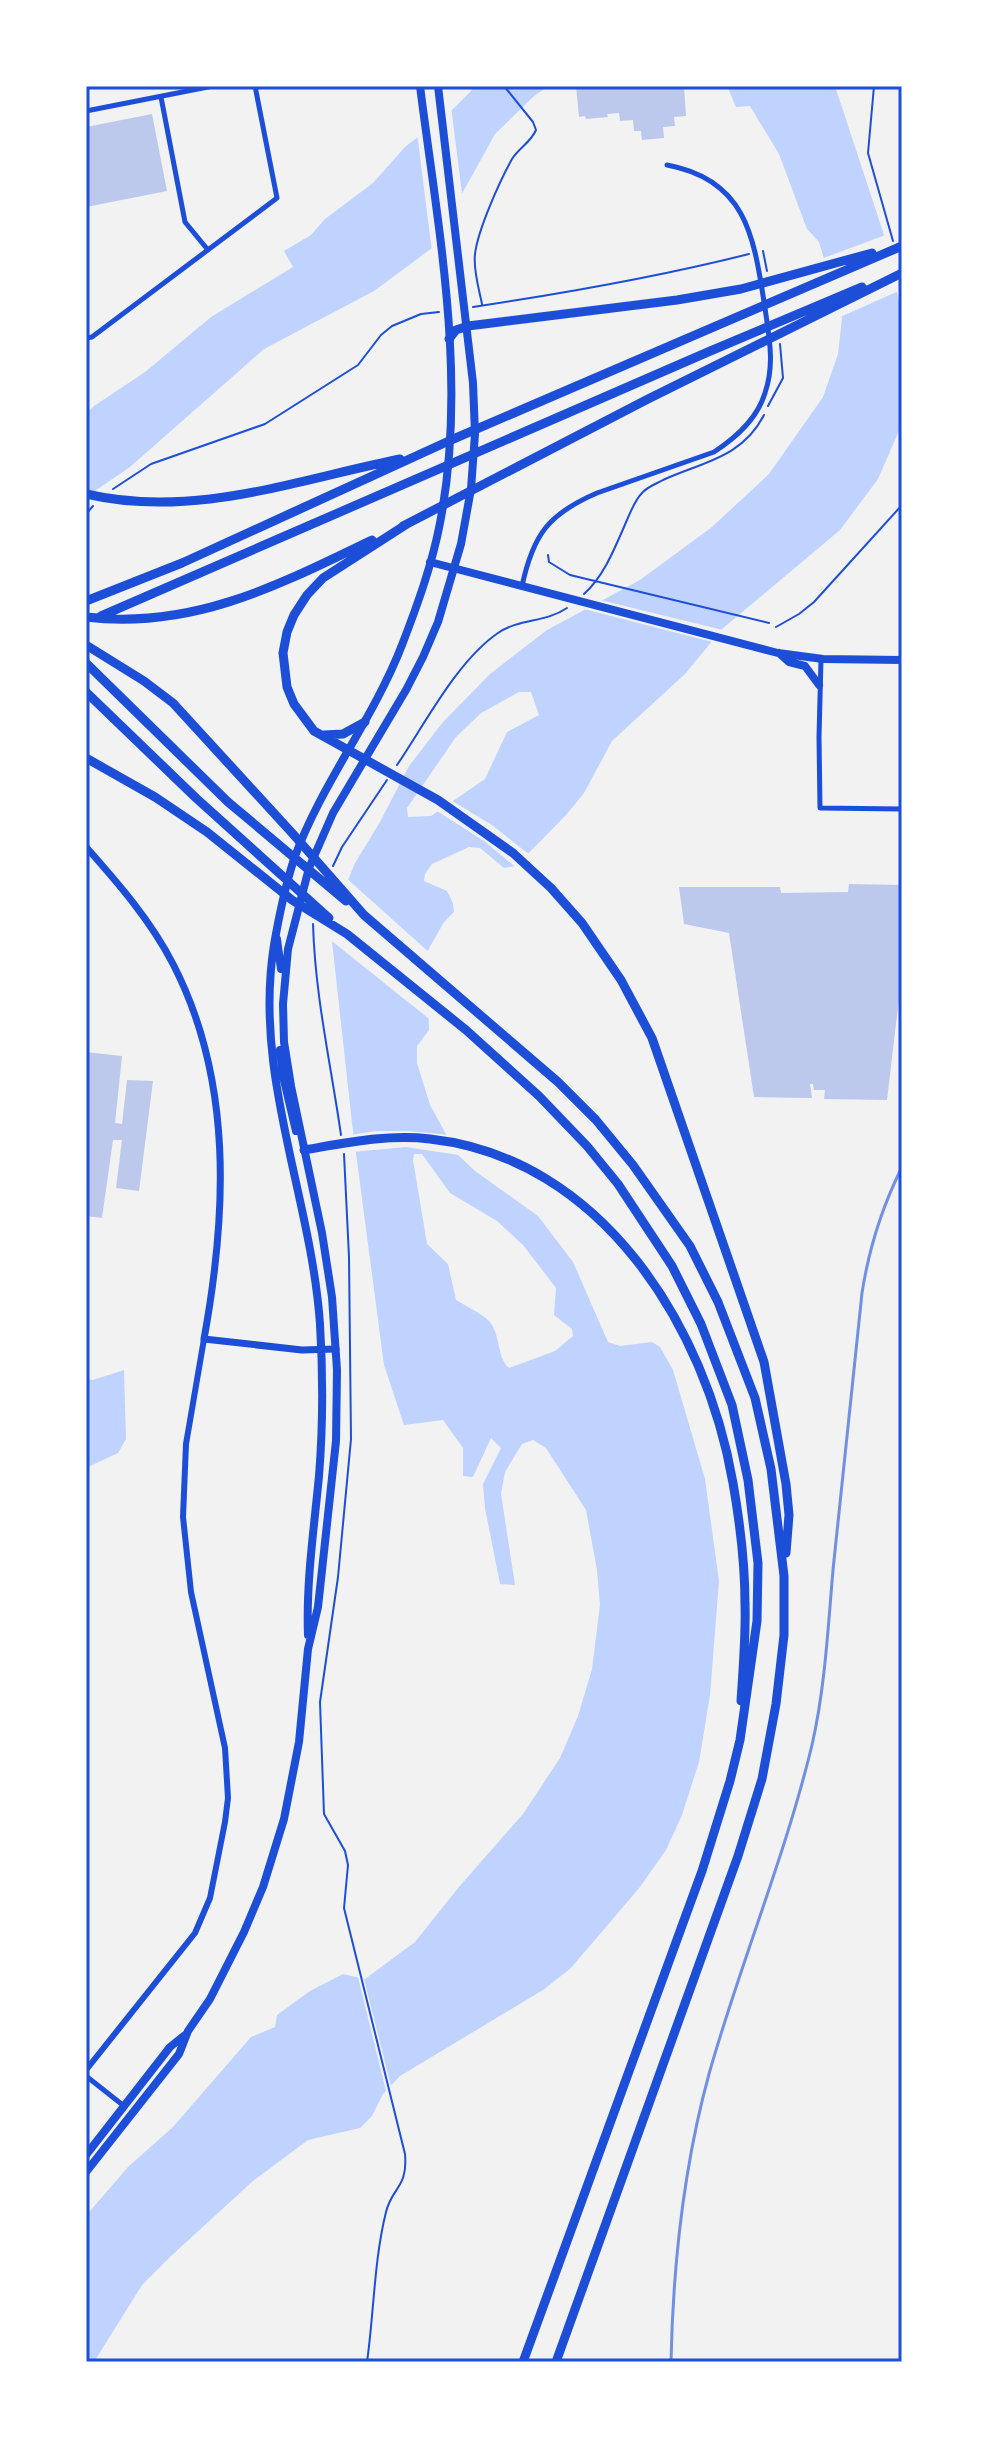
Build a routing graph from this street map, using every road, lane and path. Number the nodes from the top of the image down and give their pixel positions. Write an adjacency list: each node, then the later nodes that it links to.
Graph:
1 (213, 86): 7 (street)
2 (255, 86): 11 (street)
3 (420, 86): 14 (main road)
4 (438, 86): 13 (main road)
5 (504, 86): 13 (path)
6 (874, 86): 10 (path)
7 (161, 97): 8 (street); 11 (street)
8 (86, 111)
9 (667, 165): 29 (street)
10 (899, 245): 15 (highway); 18 (highway)
11 (208, 250): 16 (street)
12 (902, 272): 25 (highway); 33 (highway)
13 (466, 308): 15 (main road)
14 (447, 310): 17 (main road); 19 (path)
15 (468, 326): 17 (highway); 28 (main road)
16 (86, 338)
17 (449, 339): 27 (main road)
18 (415, 456): 21 (highway); 31 (highway)
19 (113, 489)
20 (642, 493): 30 (path)
21 (86, 494)
22 (95, 505): 24 (path)
23 (902, 505): 35 (path)
24 (86, 514)
25 (407, 524): 33 (highway); 44 (highway)
26 (548, 555): 34 (path)
27 (430, 562): 28 (main road); 43 (main road)
28 (454, 567): 29 (main road); 47 (main road)
29 (522, 586): 37 (main road)
30 (582, 596)
31 (86, 601)
32 (573, 603): 50 (path)
33 (86, 620)
34 (769, 623)
35 (776, 627)
36 (86, 645): 51 (highway)
37 (778, 653): 38 (main road); 41 (main road)
38 (821, 659): 39 (main road); 41 (street)
39 (902, 660)
40 (86, 663): 51 (highway)
41 (819, 685): 48 (street)
42 (86, 692): 54 (highway)
43 (365, 722): 44 (highway); 45 (main road)
44 (320, 735): 45 (highway)
45 (349, 750): 47 (highway); 53 (main road)
46 (86, 758): 54 (highway)
47 (364, 759): 55 (main road); 59 (highway)
48 (902, 809)
49 (86, 847): 56 (main road)
50 (331, 871)
51 (364, 915): 59 (highway)
52 (313, 920): 68 (path)
53 (276, 934): 55 (main road); 58 (main road)
54 (347, 934): 61 (highway)
55 (304, 1150): 57 (main road); 61 (highway)
56 (204, 1339): 58 (main road); 63 (street)
57 (336, 1349): 58 (main road); 60 (main road)
58 (321, 1350): 60 (main road)
59 (784, 1576): 70 (highway)
60 (308, 1649): 62 (main road)
61 (740, 1740): 69 (highway)
62 (188, 2031): 65 (main road); 67 (main road)
63 (86, 2070)
64 (86, 2076): 65 (street)
65 (124, 2106): 66 (main road)
66 (86, 2155)
67 (86, 2172)
68 (367, 2362)
69 (523, 2362)
70 (556, 2362)

